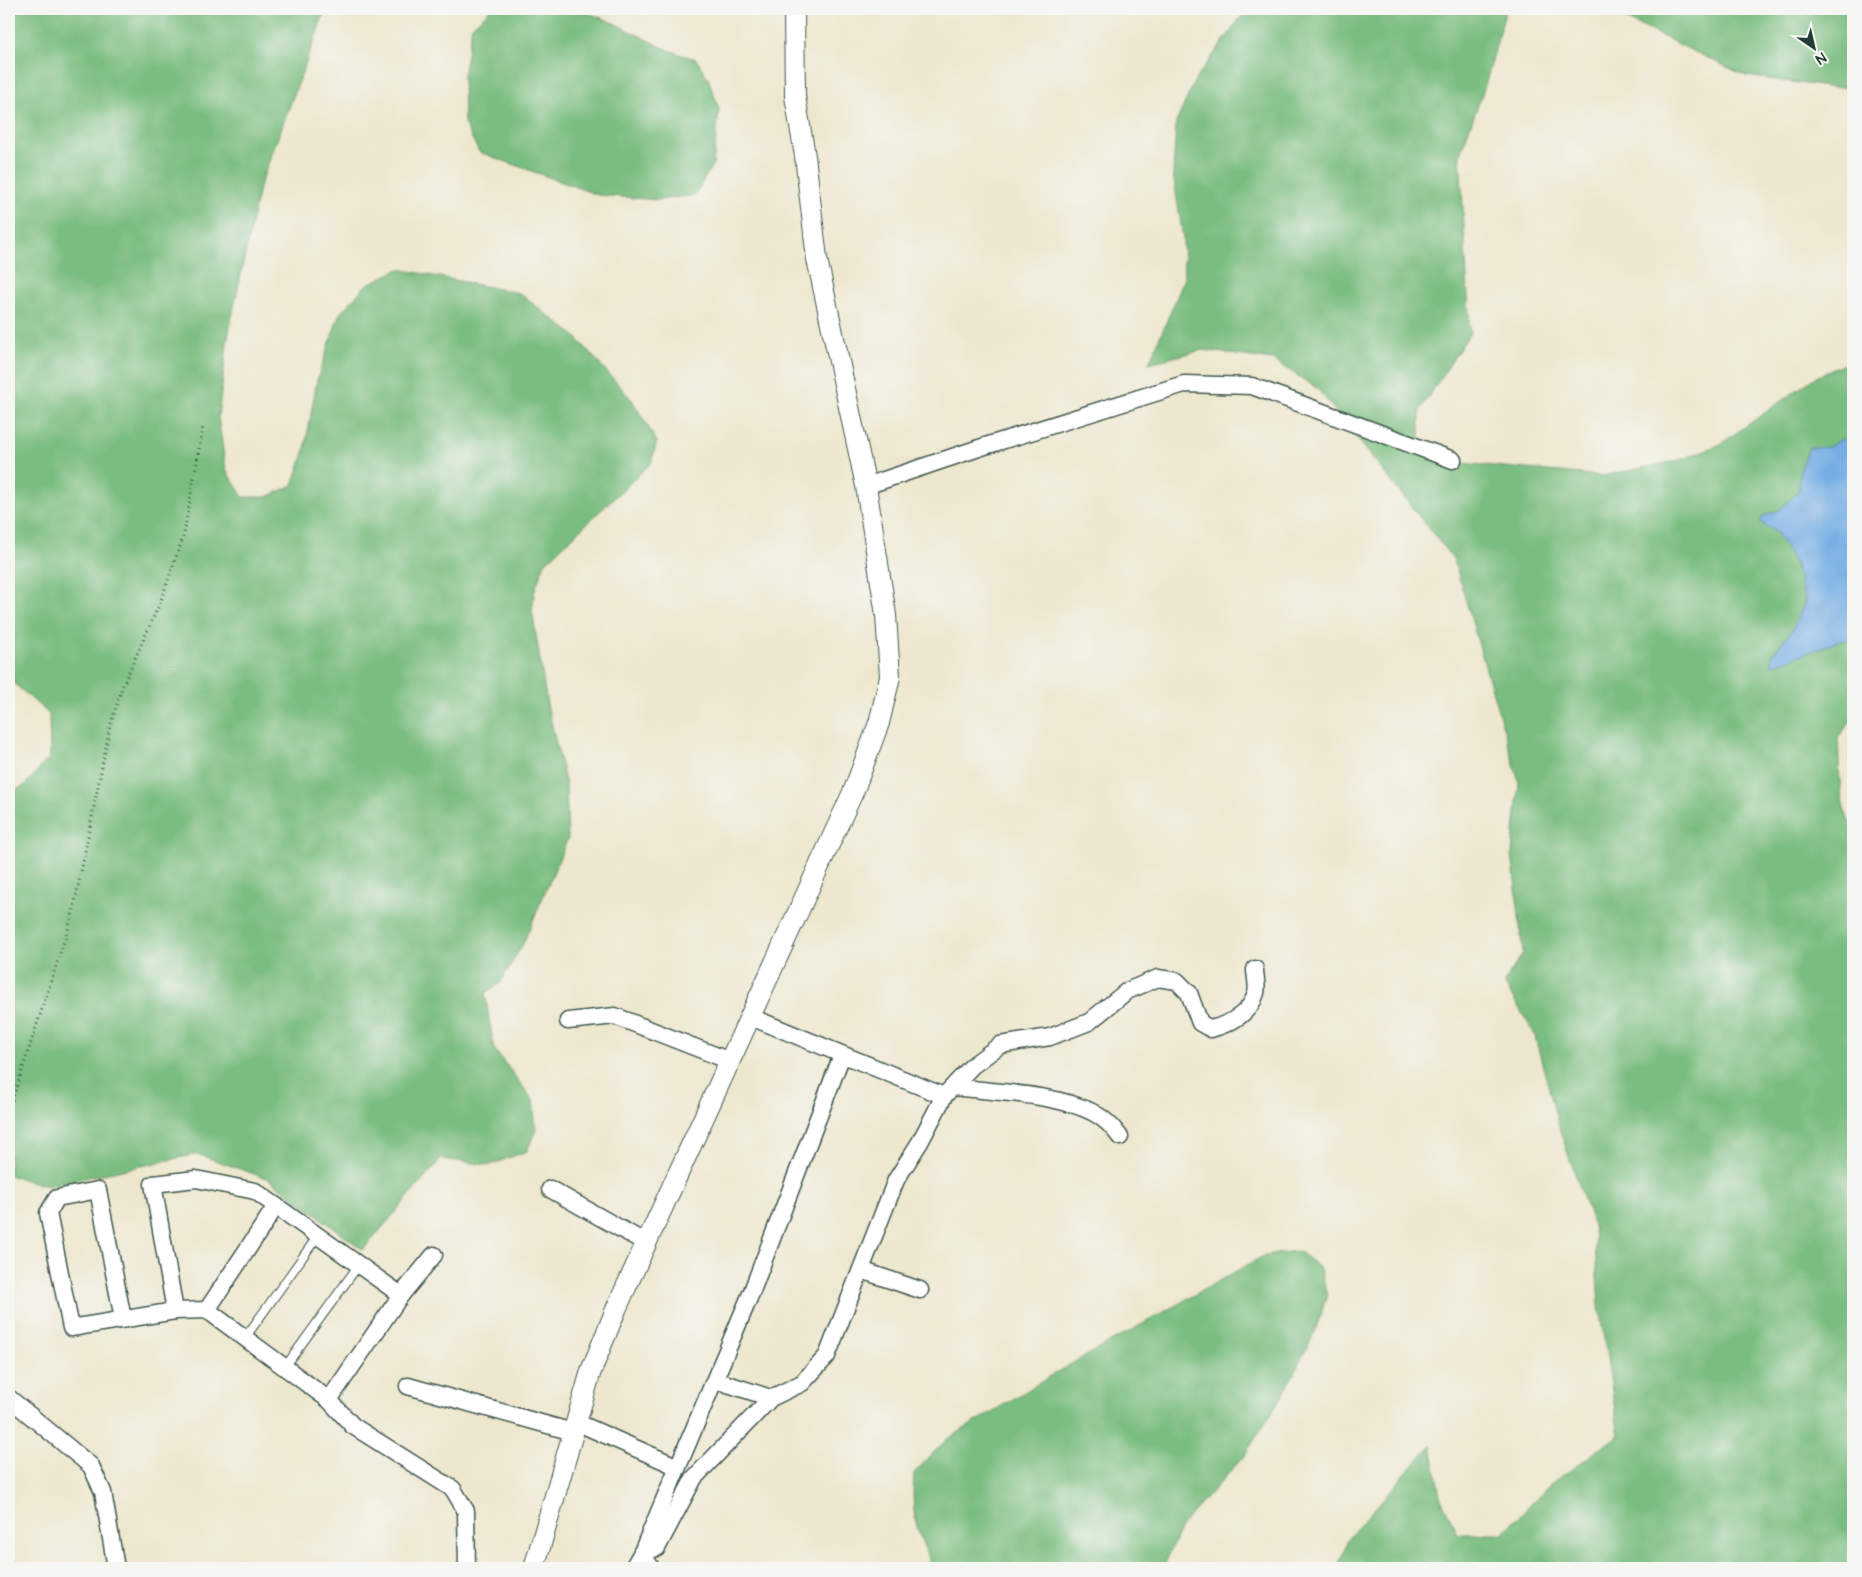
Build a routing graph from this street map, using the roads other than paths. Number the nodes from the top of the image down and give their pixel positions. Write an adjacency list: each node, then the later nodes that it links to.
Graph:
1 (794, 9): 3 (street)
2 (1453, 460): 3 (street)
3 (866, 486): 5 (street)
4 (1255, 969): 9 (street)
5 (751, 1017): 7 (street); 8 (street)
6 (568, 1021): 8 (street)
7 (842, 1055): 9 (street); 25 (street)
8 (730, 1061): 14 (street)
9 (949, 1092): 10 (street); 17 (street)
10 (1120, 1137)
11 (550, 1189): 14 (street)
12 (276, 1206): 13 (street); 20 (street); 21 (street)
13 (316, 1237): 16 (street); 23 (lane)
14 (646, 1243): 30 (street)
15 (434, 1255): 19 (street)
16 (358, 1266): 19 (street); 24 (lane)
17 (861, 1270): 18 (street); 28 (street)
18 (920, 1290)
19 (401, 1295): 29 (street)
20 (206, 1310): 21 (street); 23 (street)
21 (175, 1311): 22 (street)
22 (123, 1319): 22 (street)
23 (245, 1338): 24 (street)
24 (285, 1367): 29 (street)
25 (715, 1380): 28 (street); 31 (street)
26 (408, 1386): 30 (street)
27 (9, 1398): 33 (street)
28 (771, 1398): 32 (street)
29 (329, 1400): 34 (street)
30 (574, 1427): 31 (street); 35 (street)
31 (678, 1467): 32 (street)
32 (642, 1552): 36 (street); 37 (street)
33 (116, 1568)
34 (467, 1568)
35 (534, 1568)
36 (633, 1568)
37 (651, 1568)

